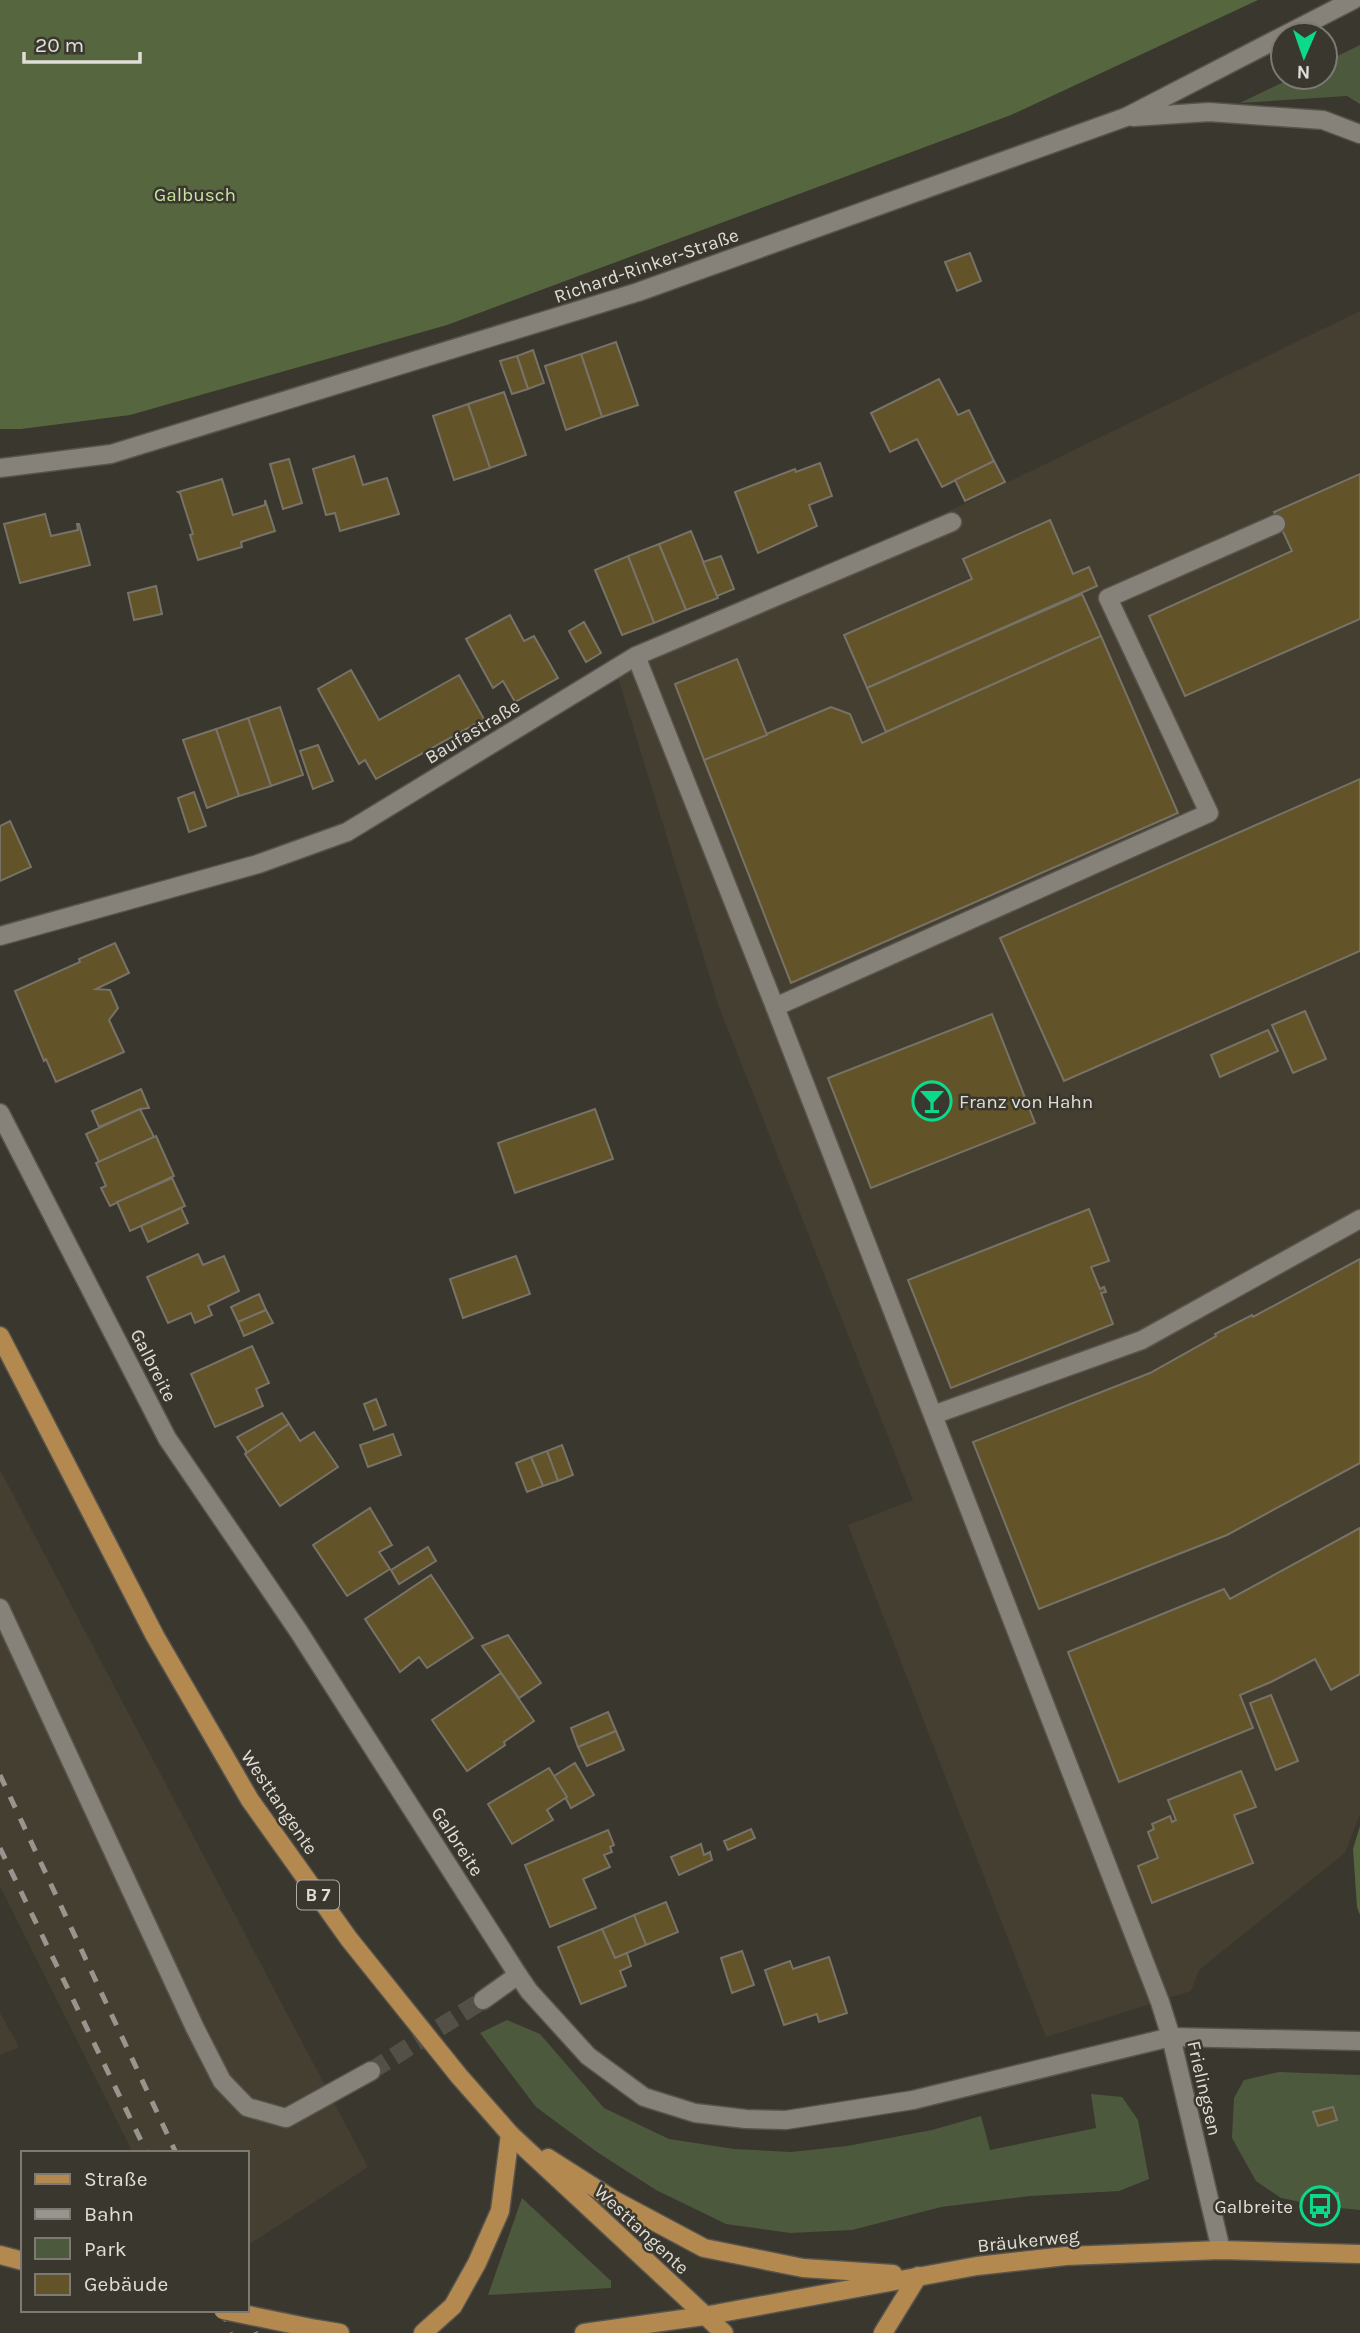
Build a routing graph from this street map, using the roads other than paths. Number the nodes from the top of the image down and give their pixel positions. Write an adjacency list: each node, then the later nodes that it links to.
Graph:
1 (1353, 0): 2 (street, Richard-Rinker-Straße)
2 (1313, 21)
3 (1269, 44): 4 (street, Richard-Rinker-Straße)
4 (1126, 117): 5 (street); 6 (street, Richard-Rinker-Straße)
5 (1360, 134)
6 (0, 468)
7 (952, 522): 9 (street, Baufastraße)
8 (1276, 524): 11 (street)
9 (636, 656): 10 (street, Baufastraße); 11 (street)
10 (0, 936)
11 (775, 1007): 15 (street)
12 (0, 1113): 17 (street, Galbreite)
13 (1360, 1219): 15 (street)
14 (0, 1335): 22 (main road, Westtangente / B 7)
15 (933, 1415): 19 (street)
16 (0, 1608): 21 (street)
17 (518, 1975): 18 (street); 19 (street, Galbreite)
18 (484, 2000)
19 (1171, 2037): 20 (street, Frielingsen); 23 (street, Frielingsen)
20 (1360, 2041)
21 (371, 2071)
22 (509, 2134): 27 (main road); 29 (main road, Westtangente / B 7); 31 (main road)
23 (1221, 2250): 25 (main road, Bräukerweg); 27 (main road, Bräukerweg)
24 (0, 2255): 26 (main road)
25 (1360, 2255)
26 (21, 2260)
27 (918, 2276): 29 (main road, Bräukerweg); 34 (main road)
28 (233, 2312): 30 (main road, bridge)
29 (704, 2316): 32 (main road, Bräukerweg); 33 (main road, Westtangente)
30 (340, 2333)
31 (423, 2333)
32 (584, 2333)
33 (724, 2333)
34 (883, 2333)

